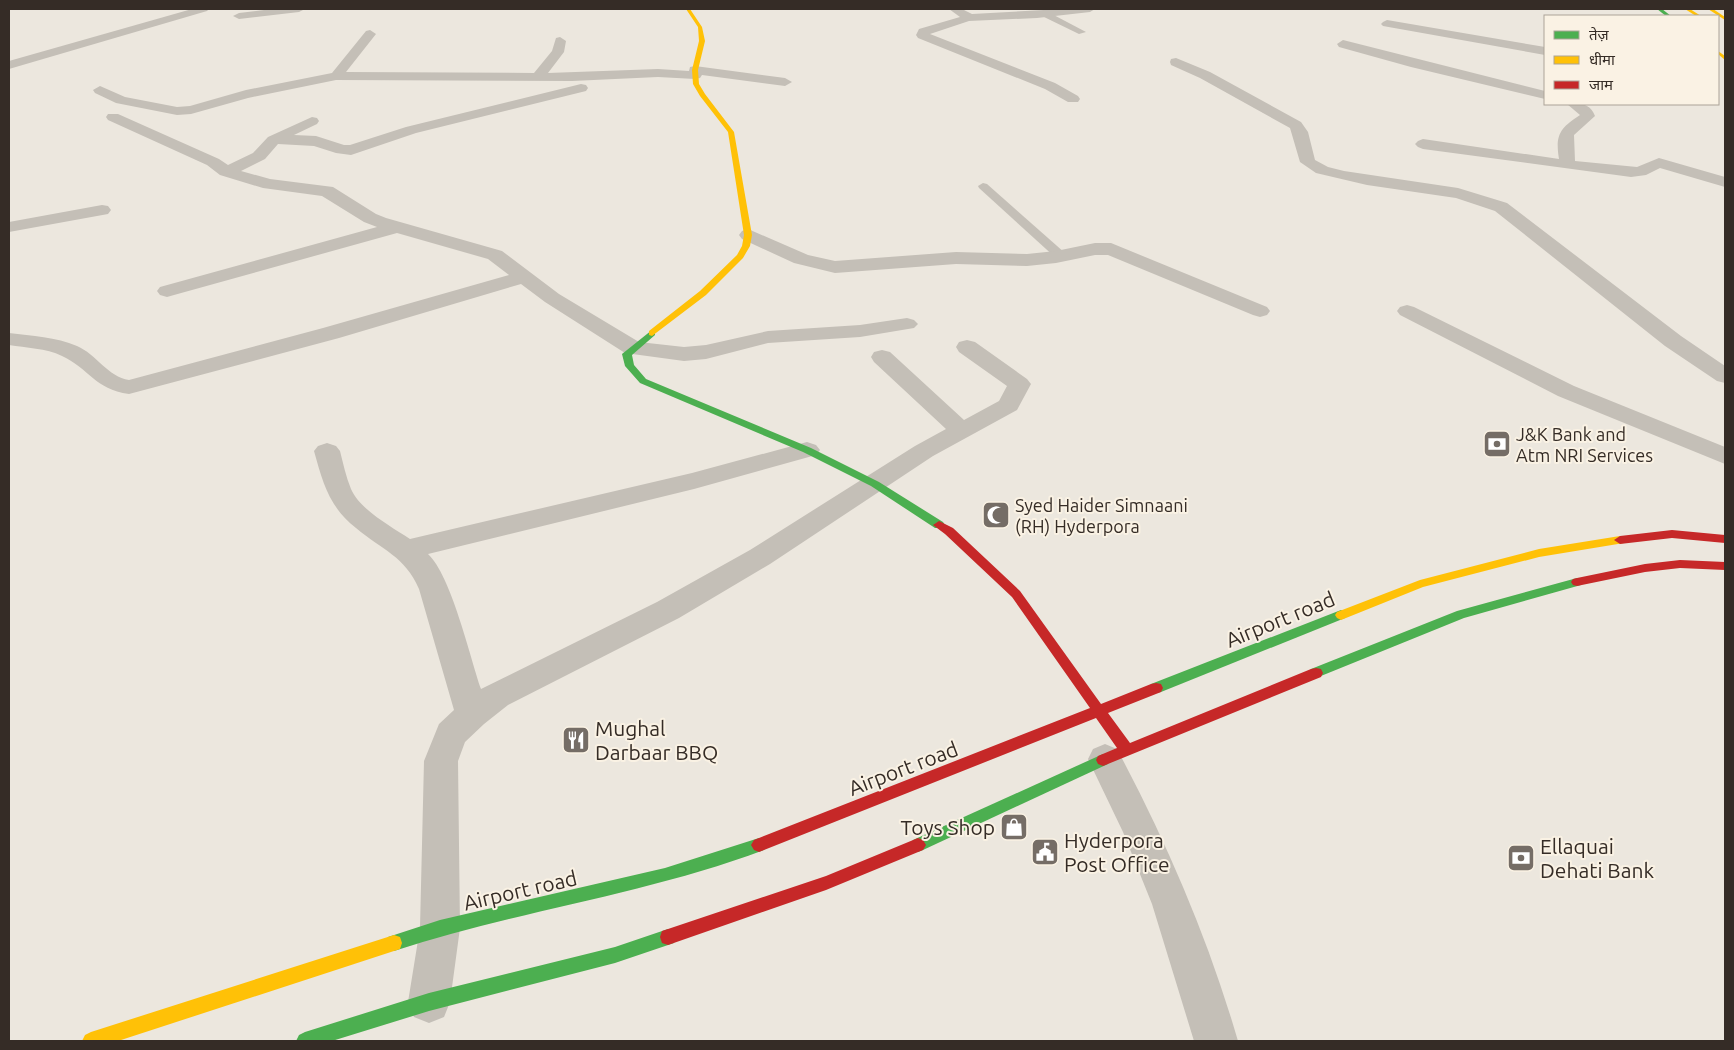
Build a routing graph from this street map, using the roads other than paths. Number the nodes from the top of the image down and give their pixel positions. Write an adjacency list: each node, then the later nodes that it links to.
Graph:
1 (203, 9): 21 (street)
2 (299, 9): 9 (street)
3 (688, 9): 22 (main road)
4 (954, 9): 10 (street)
5 (1090, 9): 7 (street)
6 (1710, 9): 12 (main road)
7 (1068, 10): 8 (street)
8 (1045, 14): 10 (street); 14 (lane)
9 (240, 16)
10 (968, 18): 29 (street)
11 (1439, 19): 15 (street)
12 (1725, 19)
13 (1387, 24): 15 (street)
14 (1082, 32)
15 (1438, 33): 19 (street)
16 (370, 34): 23 (street)
17 (560, 41): 25 (street)
18 (1343, 44): 28 (street)
19 (1544, 51)
20 (1176, 62): 53 (street)
21 (9, 65)
22 (695, 73): 24 (street); 26 (street); 42 (main road)
23 (336, 76): 25 (street); 27 (street)
24 (608, 76): 25 (street); 33 (street)
25 (538, 77)
26 (784, 82)
27 (100, 90)
28 (1544, 95)
29 (1074, 99)
30 (1576, 105): 35 (street)
31 (113, 117): 36 (street)
32 (312, 121): 33 (street)
33 (275, 139): 36 (street)
34 (1423, 144): 35 (street)
35 (1568, 165): 37 (street)
36 (226, 172): 41 (street)
37 (1725, 182)
38 (983, 186): 43 (lane)
39 (102, 210): 40 (street)
40 (9, 227)
41 (397, 227): 44 (street); 45 (street)
42 (748, 235): 43 (street); 51 (main road)
43 (1061, 256): 46 (street)
44 (524, 277): 49 (street); 51 (street)
45 (167, 291)
46 (1260, 311)
47 (1407, 311): 57 (street)
48 (908, 324): 51 (street)
49 (9, 339)
50 (967, 347): 54 (street)
51 (633, 348): 55 (main road)
52 (882, 357): 54 (street)
53 (1725, 376)
54 (962, 431): 58 (street)
55 (807, 450): 58 (main road); 60 (street)
56 (327, 451): 60 (street)
57 (1725, 456)
58 (875, 484): 62 (main road); 63 (street)
59 (1725, 538): 62 (main road, Airport road)
60 (406, 550): 63 (street)
61 (1725, 566): 64 (main road)
62 (1100, 711): 64 (main road); 65 (main road, Airport road)
63 (472, 714): 65 (street)
64 (1116, 754): 66 (main road); 69 (street)
65 (440, 928): 66 (street); 67 (main road, Airport road)
66 (429, 1002): 68 (main road)
67 (91, 1041)
68 (305, 1041)
69 (1216, 1041)

